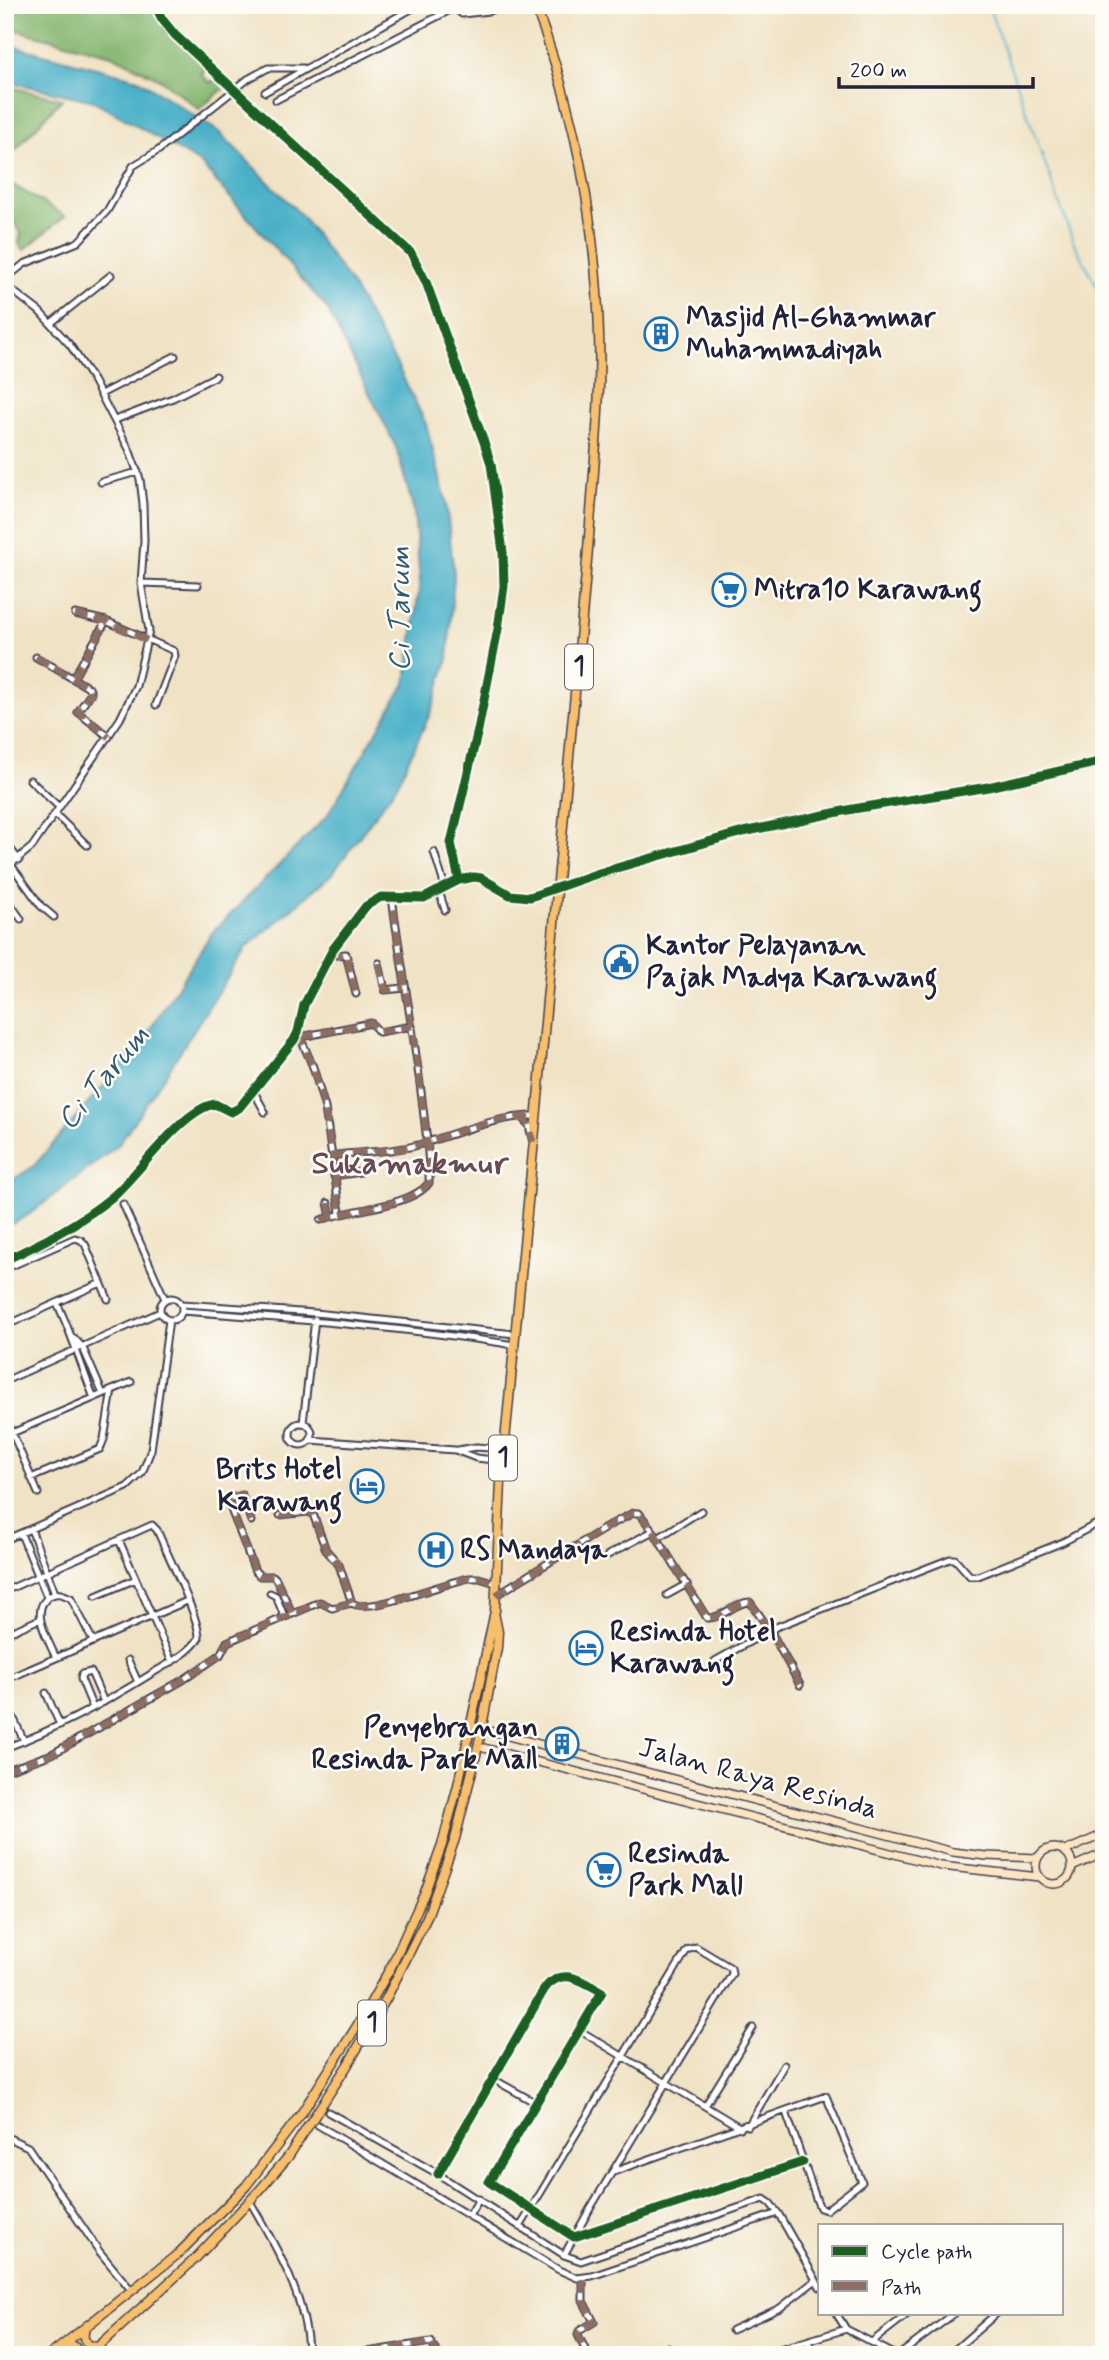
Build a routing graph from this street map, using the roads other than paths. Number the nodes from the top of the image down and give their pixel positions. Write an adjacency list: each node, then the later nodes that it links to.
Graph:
1 (155, 5): 39 (street)
2 (418, 5): 6 (street)
3 (507, 5): 5 (street)
4 (535, 5): 40 (main road, 1)
5 (454, 7): 7 (street)
6 (345, 47): 7 (street); 8 (street)
7 (354, 60): 10 (street)
8 (306, 68): 9 (street); 12 (street, bridge)
9 (265, 92)
10 (276, 100)
11 (110, 275): 14 (street)
12 (5, 279)
13 (5, 285): 14 (street)
14 (51, 323): 17 (street)
15 (175, 356): 17 (street)
16 (216, 376): 18 (street)
17 (101, 394): 18 (street)
18 (116, 420): 19 (street)
19 (138, 471): 20 (street); 21 (street)
20 (101, 482)
21 (141, 583): 22 (street); 25 (street)
22 (198, 584)
23 (75, 614): 24 (street)
24 (106, 621): 25 (street); 27 (street)
25 (149, 641): 28 (street); 29 (street)
26 (36, 657): 27 (street)
27 (74, 677): 29 (street)
28 (156, 705)
29 (109, 737): 32 (street)
30 (1104, 761): 40 (street)
31 (30, 780): 32 (street)
32 (59, 807): 33 (street)
33 (55, 814): 35 (street); 37 (street)
34 (5, 842): 37 (street)
35 (87, 845)
36 (434, 852): 41 (street)
37 (19, 860): 38 (street)
38 (8, 867): 45 (street)
39 (459, 880): 40 (street); 41 (street)
40 (559, 887): 55 (main road, 1)
41 (442, 889): 43 (street); 44 (street)
42 (5, 896): 46 (street)
43 (392, 897): 47 (street); 49 (street)
44 (445, 911)
45 (54, 917)
46 (21, 919)
47 (329, 956): 50 (street); 52 (street)
48 (379, 962): 49 (street)
49 (404, 988): 51 (street)
50 (356, 994)
51 (412, 1026): 52 (street); 57 (street)
52 (300, 1034): 53 (street); 59 (street)
53 (254, 1092): 54 (street); 67 (street)
54 (265, 1112)
55 (535, 1116): 56 (street); 58 (main road, 1)
56 (518, 1117): 57 (street); 58 (street)
57 (428, 1141): 59 (street); 64 (street)
58 (533, 1142): 79 (main road, 1)
59 (331, 1156): 61 (street)
60 (360, 1172): 61 (street)
61 (334, 1176): 64 (street)
62 (328, 1203): 65 (street)
63 (123, 1204): 71 (street)
64 (340, 1213): 65 (street)
65 (331, 1216): 66 (street)
66 (321, 1220)
67 (5, 1259)
68 (5, 1269): 69 (street)
69 (101, 1283): 70 (street); 72 (street)
70 (108, 1299)
71 (165, 1299): 73 (street); 74 (street)
72 (57, 1303): 78 (street); 80 (street)
73 (182, 1308): 75 (street); 76 (street); 77 (street)
74 (160, 1312): 76 (street); 82 (street)
75 (315, 1313): 77 (street); 79 (street)
76 (169, 1320): 102 (street)
77 (314, 1321): 81 (street); 90 (street)
78 (5, 1326)
79 (515, 1334): 81 (main road, 1)
80 (72, 1336): 82 (street); 83 (street)
81 (514, 1345): 93 (main road, 1)
82 (83, 1348): 83 (street); 87 (street)
83 (75, 1352): 84 (street); 88 (street)
84 (5, 1381)
85 (131, 1382): 86 (street)
86 (112, 1390): 87 (street); 96 (street)
87 (103, 1394): 88 (street)
88 (94, 1398): 91 (street)
89 (5, 1416): 91 (street)
90 (303, 1423): 92 (street); 92 (street)
91 (12, 1433): 96 (street)
92 (310, 1440): 94 (street)
93 (504, 1449): 94 (street); 95 (main road, 1)
94 (455, 1450): 95 (street)
95 (503, 1461): 112 (main road, 1)
96 (31, 1478): 97 (street)
97 (38, 1493)
98 (701, 1511): 105 (street)
99 (280, 1515): 122 (street)
100 (1104, 1520): 128 (street)
101 (251, 1521): 124 (street)
102 (31, 1529): 104 (street); 109 (street)
103 (653, 1531): 105 (street); 108 (street); 117 (street)
104 (21, 1534): 106 (street); 110 (street)
105 (658, 1538): 113 (street)
106 (5, 1540)
107 (120, 1541): 109 (street); 111 (street); 121 (street)
108 (608, 1555)
109 (48, 1573): 110 (street); 115 (street)
110 (38, 1577): 114 (street); 120 (street)
111 (136, 1579): 119 (street); 125 (street)
112 (496, 1583): 117 (main road, 1); 122 (street)
113 (687, 1584): 118 (street); 128 (street)
114 (5, 1591)
115 (55, 1593): 120 (street); 130 (street)
116 (270, 1593): 126 (street)
117 (496, 1595): 123 (main road, 1)
118 (667, 1595)
119 (96, 1596)
120 (47, 1597): 127 (street)
121 (187, 1601): 125 (street); 134 (street)
122 (352, 1603): 124 (street)
123 (495, 1611): 143 (main road, 1); 144 (main road, 1)
124 (292, 1613): 126 (street)
125 (152, 1616): 130 (street); 134 (street)
126 (284, 1616): 148 (street)
127 (40, 1619): 129 (street); 131 (street)
128 (770, 1630): 133 (street); 137 (street)
129 (6, 1634)
130 (93, 1642): 131 (street)
131 (56, 1658): 135 (street)
132 (128, 1660): 136 (street)
133 (715, 1661)
134 (172, 1662): 136 (street)
135 (5, 1680)
136 (138, 1682): 140 (street)
137 (800, 1685)
138 (46, 1693): 142 (street)
139 (5, 1699): 145 (street)
140 (104, 1702): 141 (street); 141 (street)
141 (93, 1708): 142 (street)
142 (60, 1725): 145 (street)
143 (470, 1726): 144 (street, Jalan Raya Resinda); 187 (main road, 1)
144 (482, 1728): 149 (street, Jalan Raya Resinda); 197 (main road, 1)
145 (24, 1741): 146 (street)
146 (5, 1748)
147 (484, 1748): 150 (street, Jalan Raya Resinda)
148 (5, 1771)
149 (650, 1772): 150 (street); 151 (street, Jalan Raya Resinda)
150 (646, 1789): 153 (street, Jalan Raya Resinda)
151 (864, 1828): 153 (street); 156 (street, Jalan Raya Resinda)
152 (1104, 1834): 154 (street)
153 (860, 1845): 158 (street, Jalan Raya Resinda)
154 (1065, 1851): 156 (street); 157 (street)
155 (1104, 1853): 157 (street)
156 (1037, 1858): 158 (street)
157 (1072, 1867): 158 (street)
158 (1039, 1877)
159 (753, 2028): 166 (street)
160 (579, 2029): 161 (street); 163 (street); 165 (street)
161 (623, 2056): 164 (street); 164 (street); 178 (street)
162 (783, 2065): 170 (street)
163 (493, 2078): 165 (street); 175 (street)
164 (666, 2082): 166 (street); 174 (street)
165 (536, 2103): 178 (street)
166 (705, 2106): 171 (street)
167 (328, 2112): 175 (street)
168 (786, 2112): 170 (street); 173 (street); 173 (street)
169 (318, 2125): 180 (street)
170 (748, 2126): 171 (street)
171 (741, 2127): 174 (street)
172 (5, 2136): 187 (street)
173 (803, 2162): 182 (street)
174 (613, 2172): 182 (street)
175 (438, 2174): 176 (street)
176 (479, 2199): 180 (street); 181 (street)
177 (252, 2205): 200 (street)
178 (532, 2209): 181 (street); 182 (street)
179 (778, 2213): 183 (street); 184 (street); 185 (street)
180 (469, 2216): 184 (street)
181 (520, 2227): 183 (street)
182 (574, 2237): 183 (street)
183 (564, 2255)
184 (583, 2279): 204 (street)
185 (816, 2280): 186 (street); 194 (street)
186 (818, 2284)
187 (132, 2291): 192 (main road, 1)
188 (837, 2314): 193 (street)
189 (908, 2314): 196 (street)
190 (954, 2314): 208 (street)
191 (996, 2314): 209 (street)
192 (87, 2325): 197 (main road); 199 (main road, 1)
193 (846, 2329): 195 (street); 196 (street)
194 (732, 2330)
195 (808, 2341): 206 (street); 207 (street)
196 (873, 2341): 208 (street)
197 (98, 2347): 202 (main road, 1)
198 (668, 2347): 205 (street)
199 (53, 2352): 201 (main road)
200 (308, 2353): 203 (street)
201 (79, 2355)
202 (89, 2355)
203 (438, 2355)
204 (589, 2355)
205 (671, 2355)
206 (761, 2355)
207 (814, 2355)
208 (898, 2355)
209 (949, 2355)

